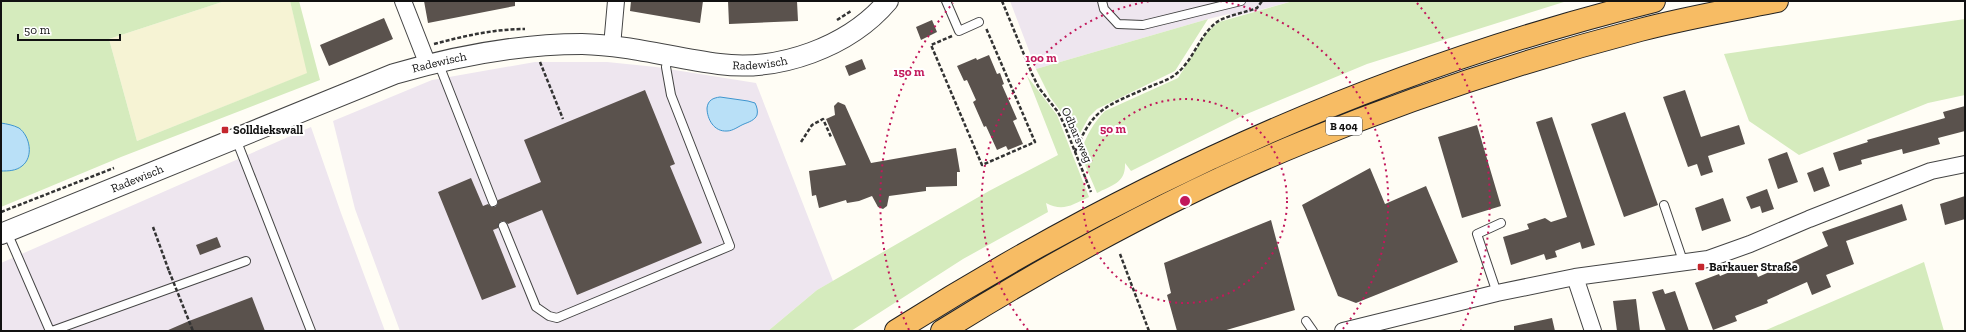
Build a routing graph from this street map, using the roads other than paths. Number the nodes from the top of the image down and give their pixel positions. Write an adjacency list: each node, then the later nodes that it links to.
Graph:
1 (402, 1): 12 (street)
2 (616, 1): 10 (street)
3 (888, 1): 11 (street, Radewisch)
4 (946, 1): 9 (lane)
5 (1102, 1): 6 (lane)
6 (1241, 1)
7 (1654, 1): 27 (highway, B 404)
8 (1777, 1): 28 (highway, B 404)
9 (980, 22)
10 (612, 46): 11 (street, Radewisch); 12 (street, Radewisch)
11 (668, 55): 18 (lane)
12 (433, 63): 13 (street, Radewisch); 15 (lane)
13 (236, 139): 19 (street, Radewisch); 26 (lane)
14 (1965, 164): 21 (street)
15 (493, 202)
16 (1664, 205): 21 (lane)
17 (1500, 223): 23 (lane)
18 (503, 226)
19 (4, 232): 25 (lane)
20 (246, 261): 25 (lane)
21 (1684, 264): 22 (street)
22 (1575, 277): 23 (street); 31 (street)
23 (1496, 293): 30 (street)
24 (1306, 321): 29 (lane)
25 (51, 331)
26 (311, 331)
27 (896, 331)
28 (942, 331)
29 (1313, 331)
30 (1343, 331)
31 (1593, 331)

